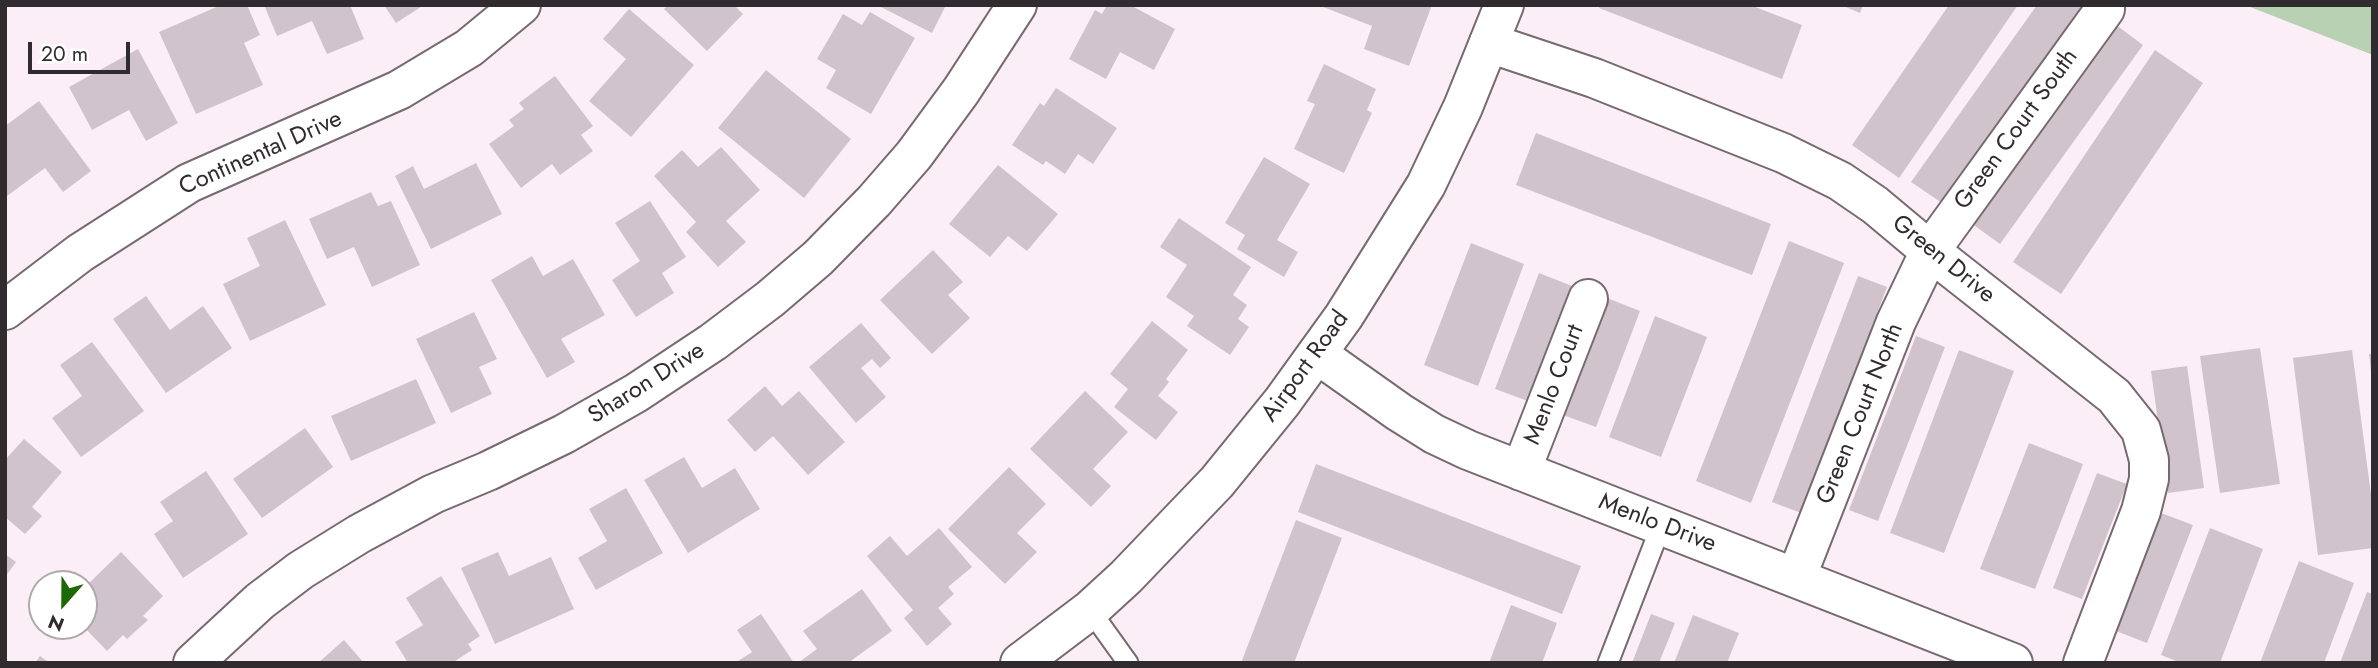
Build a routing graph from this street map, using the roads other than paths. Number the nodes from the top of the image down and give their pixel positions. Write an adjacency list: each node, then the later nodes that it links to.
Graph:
1 (521, 5): 8 (street, Continental Drive)
2 (1017, 5): 15 (street, Sharon Drive)
3 (1504, 5): 5 (street, Airport Road)
4 (2105, 9): 6 (street, Green Court South)
5 (1489, 43): 6 (street, Green Drive); 9 (street, Airport Road)
6 (1930, 251): 12 (street, Green Court North); 20 (street, Green Drive)
7 (1588, 299): 10 (street, Menlo Court)
8 (5, 310)
9 (1317, 354): 10 (street, Menlo Drive); 13 (street, Airport Road)
10 (1521, 471): 11 (street, Menlo Drive)
11 (1661, 526): 12 (street, Menlo Drive); 18 (lane)
12 (1796, 578): 14 (street, Menlo Drive)
13 (1090, 610): 16 (street, Airport Road); 17 (lane)
14 (1972, 655): 19 (street, Menlo Drive)
15 (193, 663)
16 (1020, 663)
17 (1128, 663)
18 (1608, 663)
19 (2013, 663)
20 (2083, 663)

